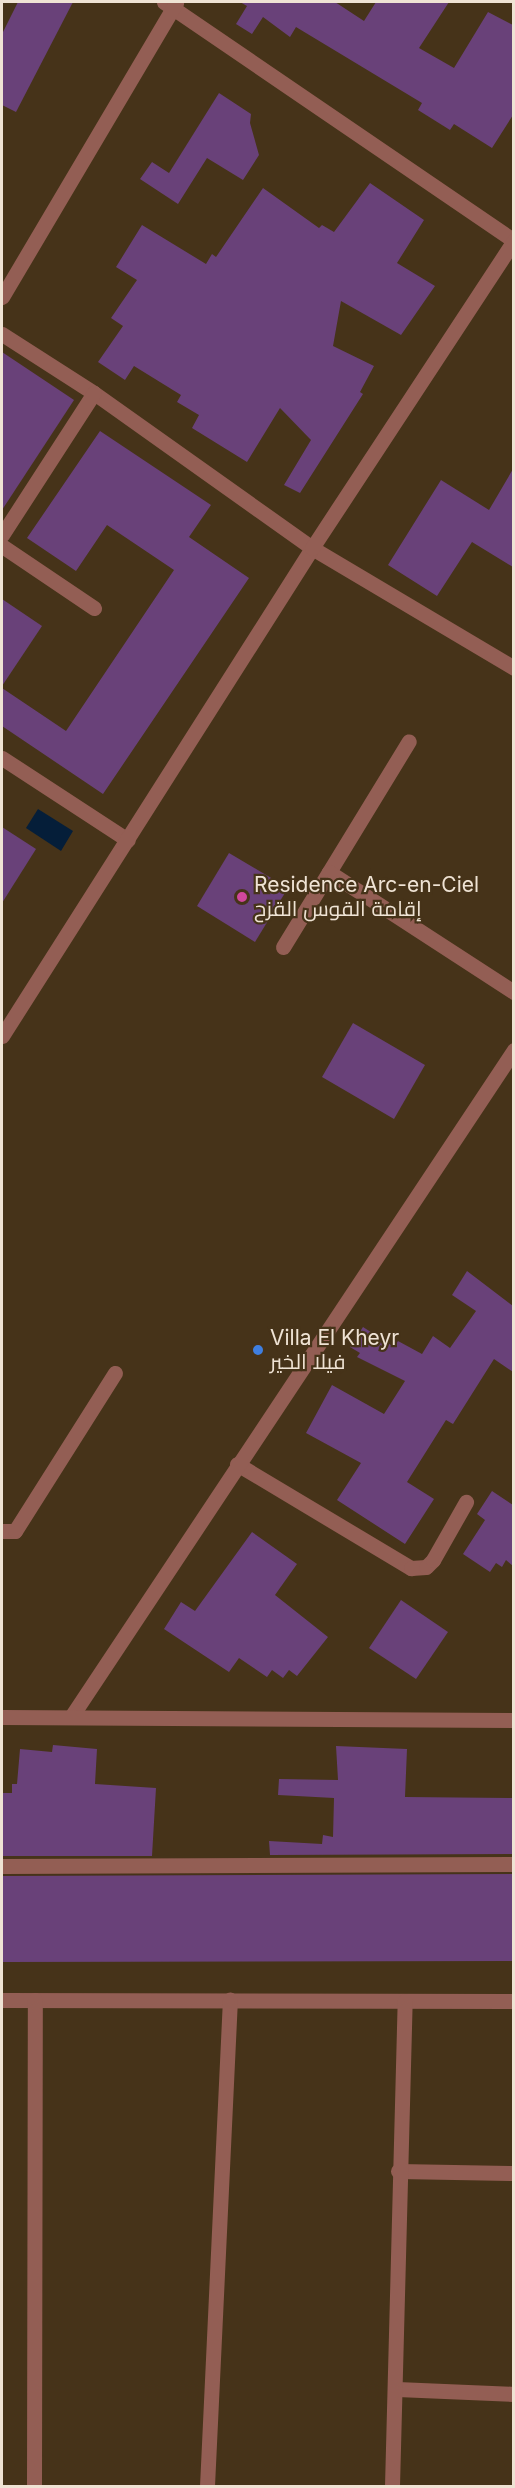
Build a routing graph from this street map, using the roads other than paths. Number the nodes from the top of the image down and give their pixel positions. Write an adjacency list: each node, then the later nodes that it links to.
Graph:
1 (171, 4): 2 (street); 3 (street)
2 (513, 241): 8 (street)
3 (2, 297)
4 (2, 334): 5 (street)
5 (94, 393): 6 (street); 8 (street)
6 (2, 536)
7 (2, 546): 9 (street)
8 (312, 548): 10 (street); 13 (street)
9 (94, 608)
10 (513, 668)
11 (410, 741): 14 (street)
12 (2, 758): 13 (street)
13 (128, 840): 17 (street)
14 (329, 872): 15 (street); 16 (street)
15 (283, 947)
16 (513, 992)
17 (2, 1036)
18 (513, 1050): 20 (street)
19 (115, 1372): 22 (street)
20 (237, 1464): 21 (street); 24 (street)
21 (466, 1502)
22 (2, 1531)
23 (2, 1717): 24 (street)
24 (71, 1717): 25 (street)
25 (513, 1720)
26 (513, 1864): 27 (street)
27 (2, 1866)
28 (2, 2000): 29 (street)
29 (36, 2000): 30 (street); 37 (street)
30 (230, 2000): 31 (street); 38 (street)
31 (405, 2001): 32 (street); 33 (street)
32 (513, 2001)
33 (398, 2171): 34 (street); 35 (street)
34 (513, 2173)
35 (397, 2389): 36 (street); 39 (street)
36 (513, 2394)
37 (34, 2487)
38 (207, 2487)
39 (392, 2487)

